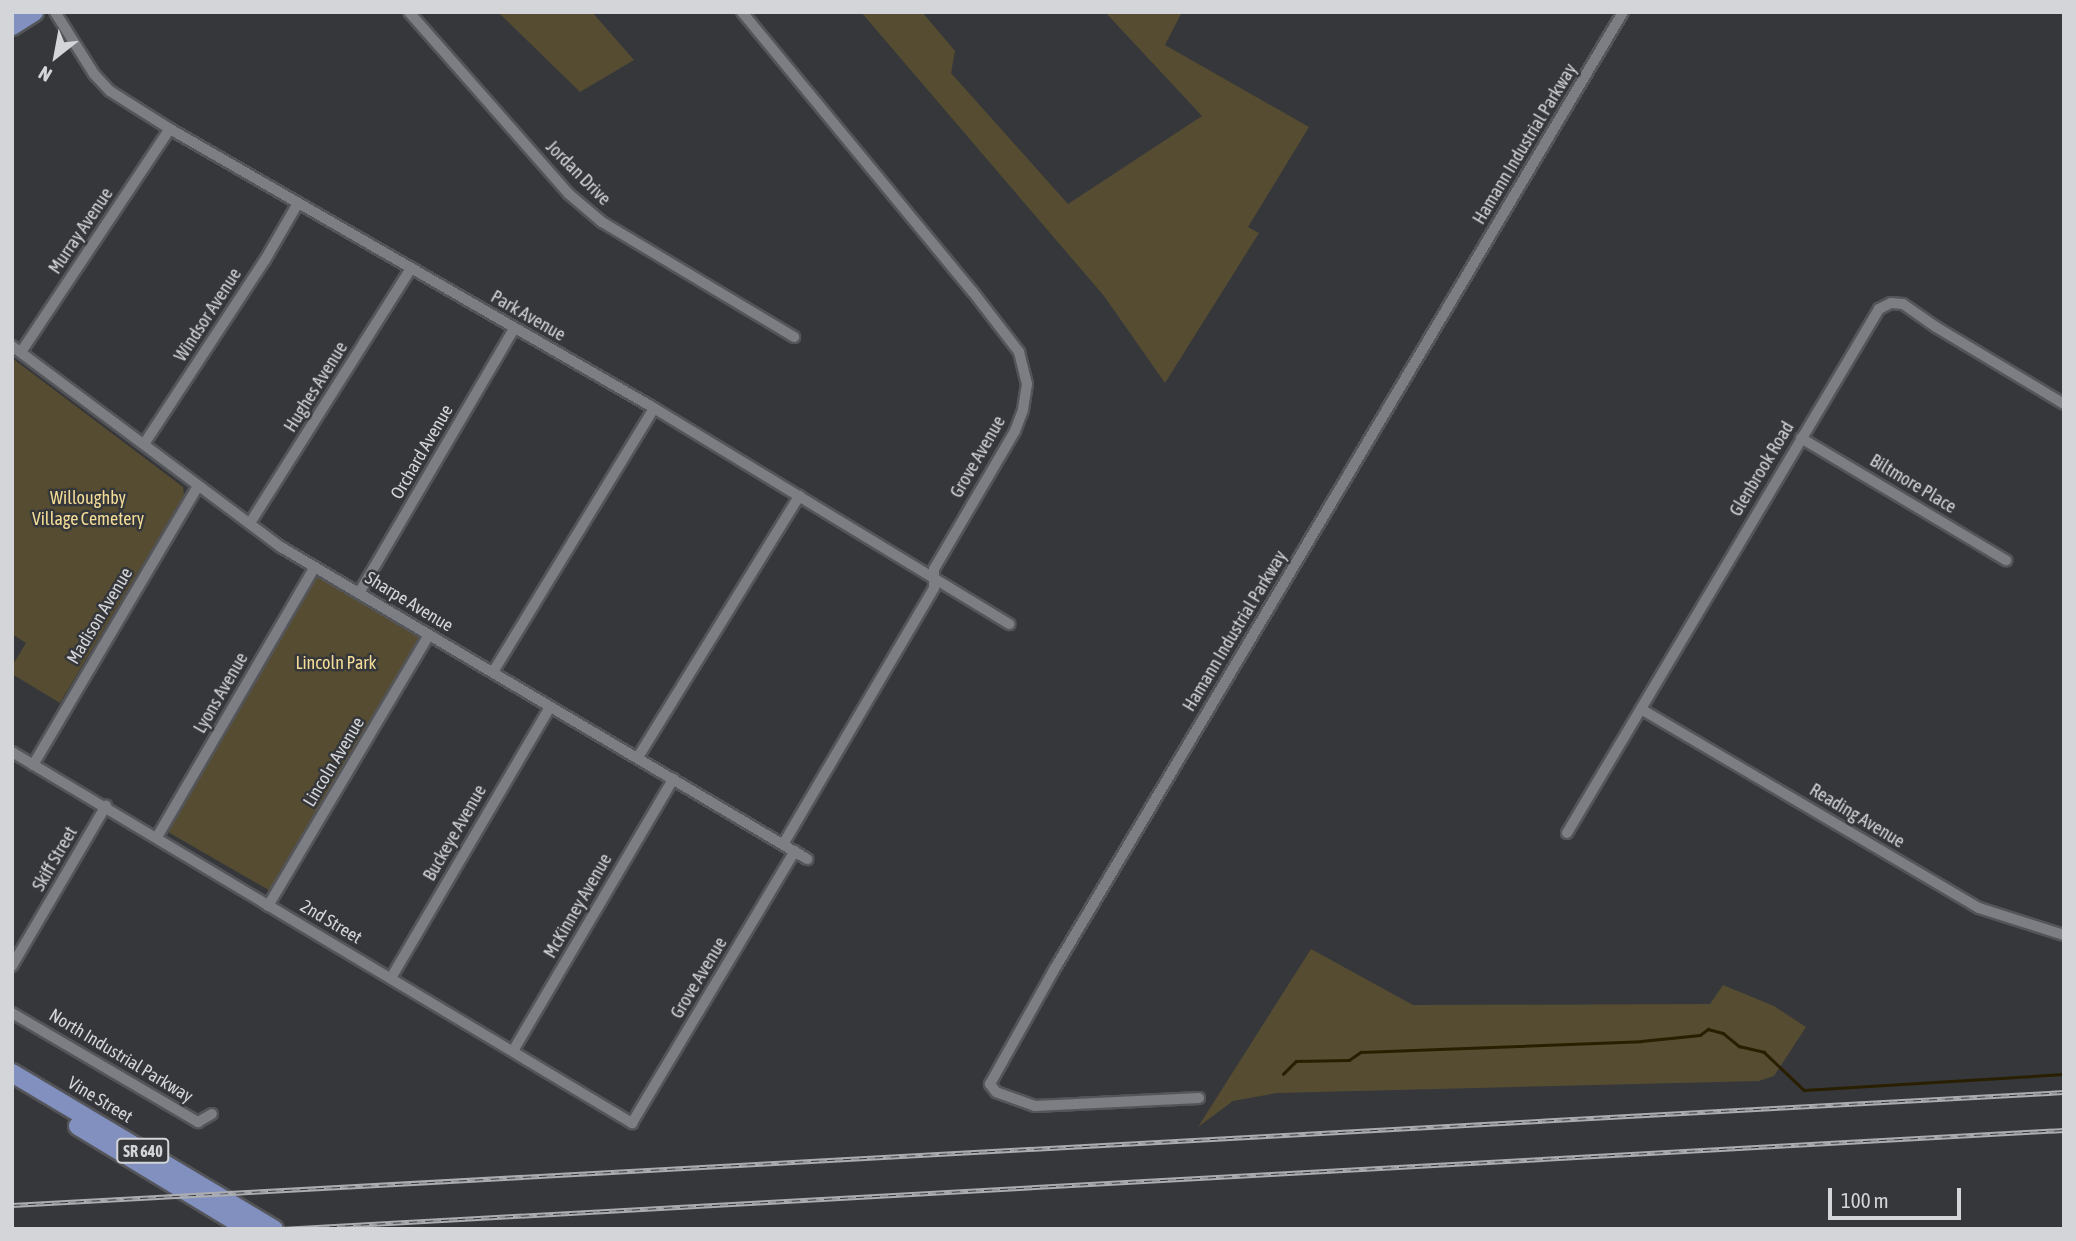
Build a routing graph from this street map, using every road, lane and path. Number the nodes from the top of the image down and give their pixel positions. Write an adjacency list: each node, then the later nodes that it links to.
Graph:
1 (34, 12): 6 (main road)
2 (55, 12): 7 (street, Park Avenue)
3 (409, 12): 11 (street, Jordan Drive)
4 (742, 12): 22 (street, Grove Avenue)
5 (1623, 12): 47 (street, Hamann Industrial Parkway)
6 (12, 26)
7 (170, 129): 8 (street, Park Avenue); 12 (street, Murray Avenue)
8 (298, 203): 9 (street, Park Avenue); 16 (street, Windsor Avenue)
9 (411, 268): 10 (street, Park Avenue); 19 (street, Hughes Avenue)
10 (514, 329): 14 (street, Park Avenue); 23 (street, Orchard Avenue)
11 (794, 337)
12 (17, 349): 16 (street, Sharpe Avenue)
13 (2064, 404): 15 (street, Glenbrook Road)
14 (654, 408): 18 (street, Park Avenue); 26 (street)
15 (1801, 438): 20 (street, Biltmore Place); 28 (street, Glenbrook Road)
16 (144, 444): 17 (street, Sharpe Avenue)
17 (198, 486): 19 (street, Sharpe Avenue); 31 (street, Madison Avenue)
18 (799, 496): 22 (street, Park Avenue); 30 (street)
19 (250, 523): 21 (street, Sharpe Avenue)
20 (2006, 560)
21 (315, 567): 23 (street, Sharpe Avenue); 35 (street, Lyons Avenue)
22 (934, 579): 24 (street, Park Avenue); 36 (street, Grove Avenue)
23 (359, 593): 25 (street, Sharpe Avenue)
24 (1009, 624)
25 (429, 635): 26 (street, Sharpe Avenue); 39 (street, Lincoln Avenue)
26 (493, 672): 27 (street, Sharpe Avenue)
27 (550, 706): 30 (street, Sharpe Avenue); 42 (street, Buckeye Avenue)
28 (1642, 709): 34 (street, Glenbrook Road); 40 (street, Reading Avenue)
29 (12, 752): 31 (street, 2nd Street)
30 (638, 757): 32 (street, Sharpe Avenue)
31 (33, 765): 33 (street, 2nd Street)
32 (673, 779): 36 (street, Sharpe Avenue); 44 (street, McKinney Avenue)
33 (106, 806): 35 (street, 2nd Street); 41 (street, Skiff Street)
34 (1567, 833)
35 (157, 837): 39 (street, 2nd Street)
36 (783, 844): 37 (street, Sharpe Avenue)
37 (795, 851): 38 (street, Sharpe Avenue); 49 (street, Grove Avenue)
38 (807, 859)
39 (268, 906): 42 (street, 2nd Street)
40 (2064, 935)
41 (12, 966)
42 (391, 978): 44 (street, 2nd Street)
43 (12, 1013): 48 (street, North Industrial Parkway)
44 (513, 1051): 49 (street, 2nd Street)
45 (12, 1073): 51 (main road, Vine Street / SR 640)
46 (12, 1086): 50 (main road, Vine Street / SR 640)
47 (1199, 1098)
48 (212, 1114)
49 (632, 1123)
50 (248, 1229)
51 (274, 1229)

